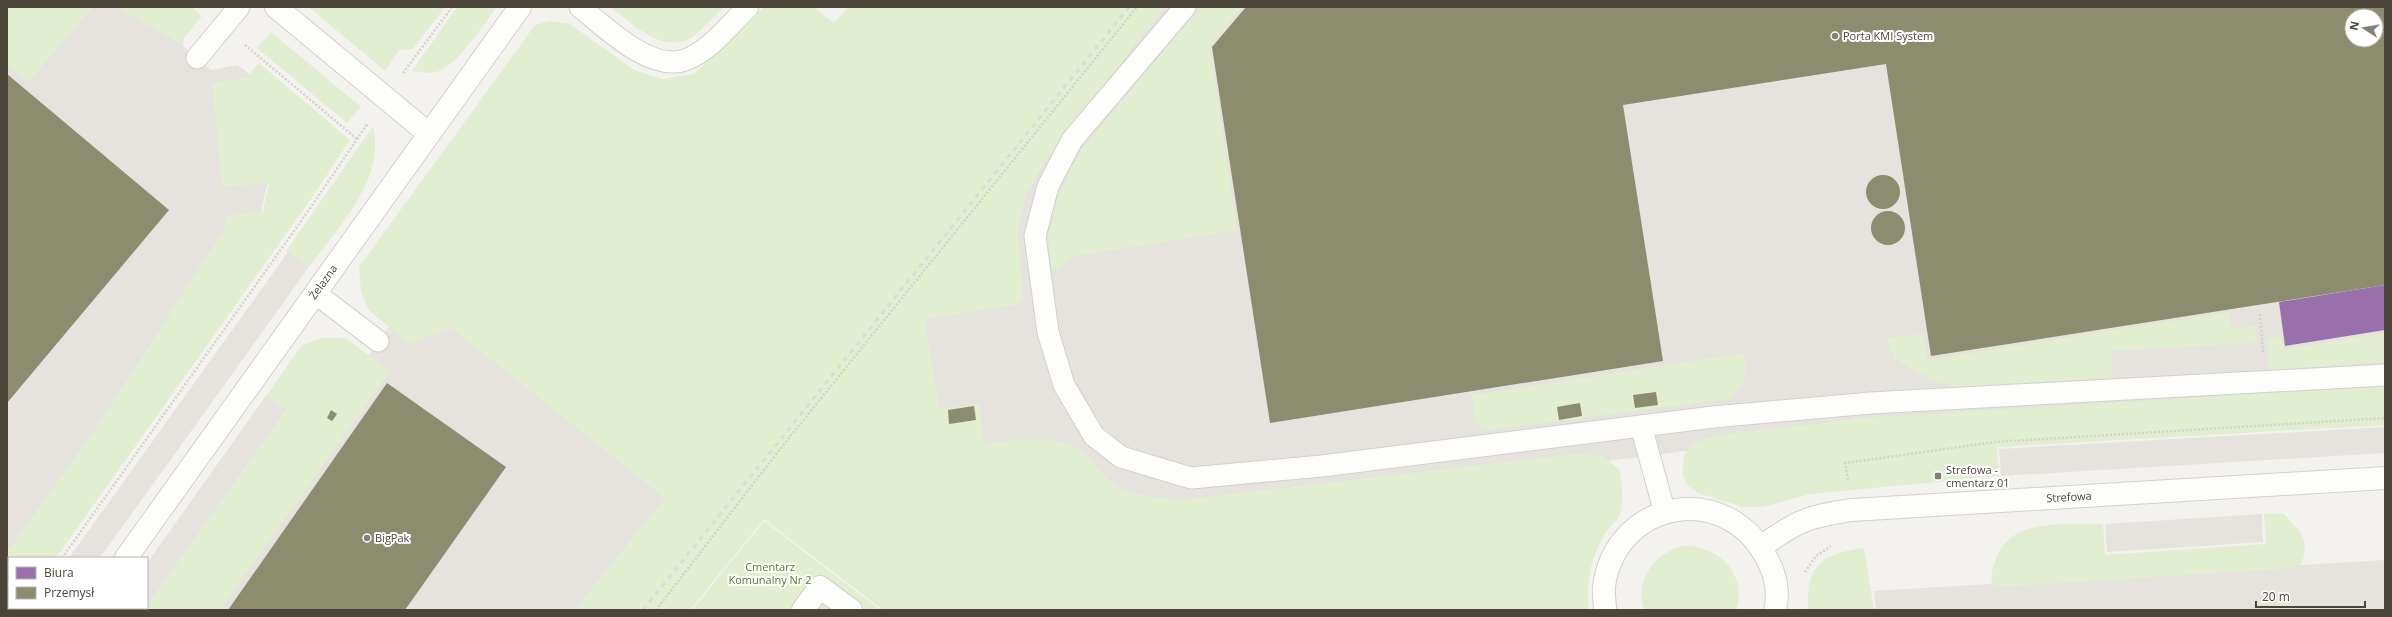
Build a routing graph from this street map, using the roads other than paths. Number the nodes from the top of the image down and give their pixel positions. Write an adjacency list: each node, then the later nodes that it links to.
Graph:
1 (239, 7): 7 (lane)
2 (276, 7): 8 (street)
3 (520, 7): 8 (street, Żelazna)
4 (580, 7): 5 (lane)
5 (748, 7)
6 (1185, 7): 12 (lane)
7 (196, 58)
8 (429, 134): 9 (street, Żelazna)
9 (315, 293): 10 (lane); 16 (street, Żelazna)
10 (378, 341)
11 (2385, 375): 12 (lane)
12 (1642, 426): 14 (lane)
13 (2385, 478): 15 (street, Strefowa)
14 (1665, 513): 15 (street); 19 (street)
15 (1762, 546): 20 (street)
16 (127, 557)
17 (803, 610): 18 (street)
18 (851, 610)
19 (1605, 610)
20 (1775, 610)

